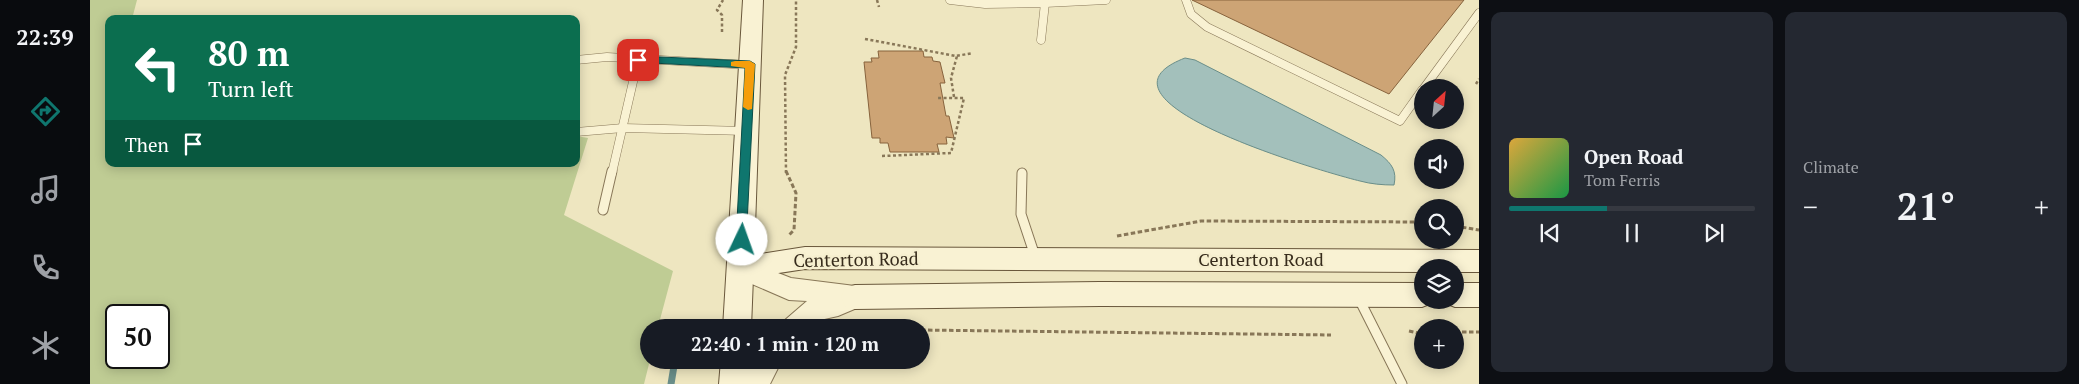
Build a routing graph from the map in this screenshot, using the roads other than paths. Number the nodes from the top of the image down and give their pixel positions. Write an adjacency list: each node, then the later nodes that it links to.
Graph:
1 (753, 0): 10 (main road)
2 (953, 0): 5 (lane)
3 (1106, 0): 5 (lane)
4 (1186, 0): 12 (lane)
5 (1045, 4): 7 (lane)
6 (1479, 13): 11 (lane)
7 (1041, 40)
8 (580, 60): 9 (lane)
9 (638, 60): 10 (lane); 13 (lane)
10 (750, 64): 15 (main road)
11 (1430, 79)
12 (1414, 102)
13 (622, 128): 14 (lane); 15 (lane); 17 (lane)
14 (580, 132)
15 (747, 132): 20 (main road)
16 (1022, 173): 18 (lane)
17 (603, 210)
18 (1036, 259): 19 (main road, Centerton Road); 20 (main road, Centerton Road)
19 (1479, 261)
20 (740, 268): 25 (street, Centerton Road); 26 (main road)
21 (1356, 294): 22 (main road, Centerton Road); 25 (main road, Centerton Road); 32 (lane)
22 (1414, 294)
23 (1464, 295): 24 (main road)
24 (1479, 295)
25 (855, 297): 27 (street)
26 (737, 319)
27 (804, 319)
28 (735, 369): 30 (main road)
29 (764, 369): 31 (street)
30 (734, 384)
31 (755, 384)
32 (1402, 384)

